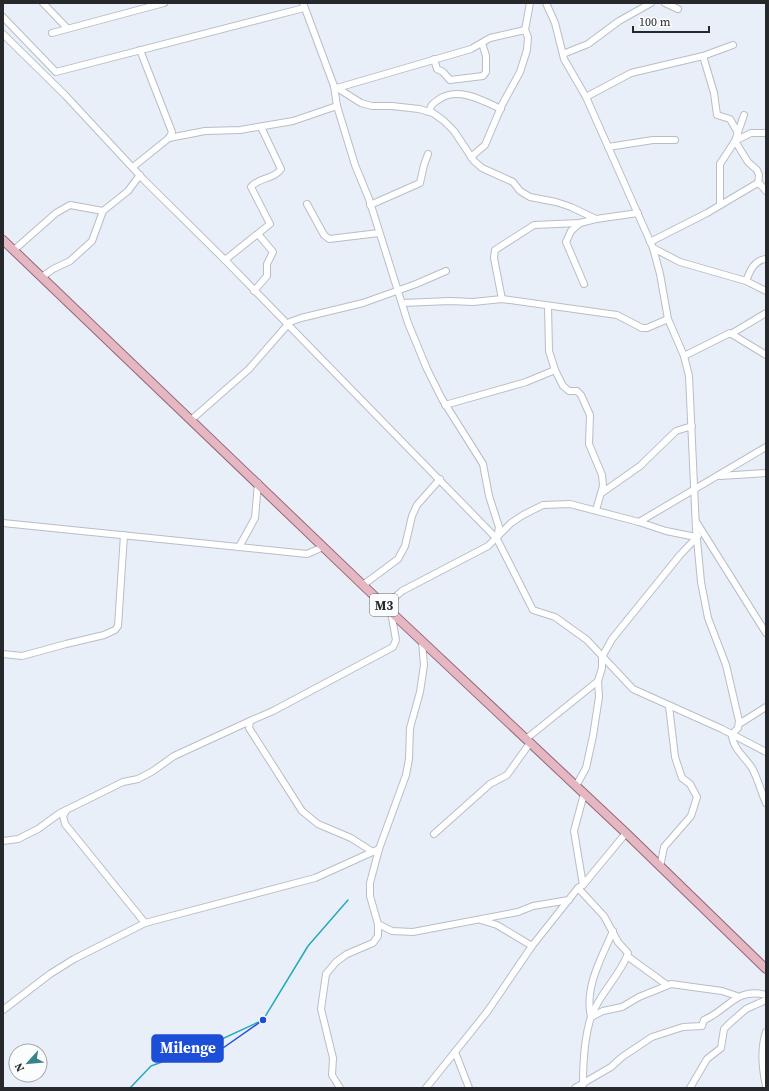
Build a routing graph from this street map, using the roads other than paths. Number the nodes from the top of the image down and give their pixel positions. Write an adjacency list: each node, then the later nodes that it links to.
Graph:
1 (42, 3): 10 (street)
2 (164, 3): 10 (street)
3 (530, 3): 11 (street)
4 (546, 3): 17 (street)
5 (651, 3): 17 (street)
6 (665, 3): 8 (street)
7 (303, 5): 16 (street); 22 (street)
8 (678, 9)
9 (3, 17): 20 (street)
10 (67, 28): 12 (street)
11 (525, 30): 14 (street); 25 (street)
12 (52, 33)
13 (3, 34): 21 (street)
14 (482, 43): 19 (street); 19 (street)
15 (733, 45): 18 (street)
16 (140, 50): 20 (street); 31 (street)
17 (563, 54): 23 (street)
18 (703, 56): 23 (street); 29 (street)
19 (434, 60): 22 (street)
20 (56, 72): 21 (street)
21 (49, 80): 37 (street)
22 (335, 87): 24 (street); 26 (street)
23 (586, 97): 34 (street)
24 (337, 106): 28 (street); 42 (street)
25 (501, 109): 26 (street); 36 (street)
26 (429, 112): 36 (street)
27 (744, 115): 29 (street)
28 (261, 127): 31 (street); 49 (street)
29 (738, 133): 33 (street)
30 (766, 133): 33 (street)
31 (169, 138): 37 (street)
32 (675, 140): 34 (street)
33 (735, 141): 39 (street); 43 (street)
34 (608, 147): 45 (street)
35 (428, 154): 42 (street)
36 (471, 157): 46 (street)
37 (133, 167): 38 (street)
38 (140, 175): 44 (street); 54 (street)
39 (758, 184): 40 (street); 43 (street)
40 (766, 191)
41 (307, 204): 48 (street)
42 (370, 205): 48 (street)
43 (720, 205): 51 (street)
44 (104, 211): 52 (street); 56 (street)
45 (638, 213): 46 (street); 51 (street)
46 (596, 220): 47 (street)
47 (580, 223): 58 (street); 62 (street)
48 (378, 233): 59 (street)
49 (258, 234): 54 (street); 60 (street)
50 (3, 240): 52 (main road, M3)
51 (652, 245): 57 (street); 66 (street)
52 (14, 250): 56 (main road, M3)
53 (766, 259): 57 (street)
54 (225, 260): 60 (street)
55 (446, 271): 59 (street)
56 (42, 278): 73 (main road, M3)
57 (746, 281): 61 (street)
58 (584, 284)
59 (397, 290): 63 (street); 67 (street)
60 (254, 291): 67 (street)
61 (766, 291)
62 (502, 299): 63 (street); 64 (street)
63 (402, 303): 72 (street)
64 (548, 306): 66 (street); 71 (street)
65 (766, 313): 68 (street)
66 (668, 319): 70 (street)
67 (289, 325): 73 (street); 78 (street)
68 (731, 334): 69 (street); 70 (street)
69 (766, 355)
70 (684, 356): 74 (street)
71 (555, 370): 72 (street); 81 (street)
72 (445, 404): 88 (street)
73 (191, 420): 79 (main road, M3)
74 (692, 426): 80 (street); 81 (street)
75 (766, 447): 77 (street)
76 (766, 472): 77 (street)
77 (718, 476): 80 (street)
78 (440, 479): 88 (street); 91 (street)
79 (258, 483): 89 (street); 90 (main road, M3)
80 (695, 490): 83 (street); 85 (street)
81 (603, 492): 82 (street)
82 (596, 510): 83 (street); 88 (street)
83 (639, 522): 87 (street)
84 (3, 523): 86 (street)
85 (696, 523): 87 (street); 93 (street)
86 (124, 535): 89 (street); 95 (street)
87 (697, 536): 96 (street); 101 (street)
88 (497, 539): 92 (street); 96 (street)
89 (239, 547): 90 (street)
90 (323, 547): 91 (main road, M3)
91 (363, 585): 92 (main road, M3)
92 (388, 609): 94 (main road, M3); 100 (street)
93 (766, 632)
94 (422, 642): 103 (main road, M3); 112 (street)
95 (3, 654)
96 (602, 657): 97 (street); 98 (street)
97 (598, 681): 103 (street); 105 (street)
98 (668, 706): 102 (street); 114 (street)
99 (766, 707): 101 (street)
100 (250, 721): 108 (street); 113 (street)
101 (739, 724): 102 (street)
102 (732, 734): 104 (street); 107 (street)
103 (528, 741): 105 (main road, M3); 110 (street)
104 (766, 752)
105 (576, 786): 106 (main road, M3)
106 (584, 794): 109 (main road, M3); 115 (street)
107 (766, 803)
108 (66, 811): 111 (street); 118 (street)
109 (626, 833): 114 (main road, M3); 115 (street)
110 (434, 834)
111 (3, 841)
112 (379, 849): 113 (street); 119 (street)
113 (373, 852): 118 (street)
114 (660, 867): 123 (main road, M3)
115 (581, 886): 116 (street); 120 (street)
116 (569, 900): 117 (street); 121 (street)
117 (478, 919): 119 (street); 121 (street)
118 (145, 923): 128 (street)
119 (378, 924): 134 (street)
120 (613, 931): 122 (street); 129 (street)
121 (532, 946): 131 (street)
122 (627, 956): 124 (street); 129 (street)
123 (765, 967)
124 (667, 985): 126 (street); 129 (street)
125 (766, 994): 126 (street)
126 (737, 996): 132 (street)
127 (766, 1000): 138 (street)
128 (3, 1010)
129 (591, 1017): 132 (street)
130 (766, 1032): 133 (street)
131 (455, 1052): 135 (street); 136 (street)
132 (582, 1086): 137 (street)
133 (766, 1086)
134 (340, 1088)
135 (426, 1088)
136 (469, 1088)
137 (575, 1088)
138 (690, 1088)

